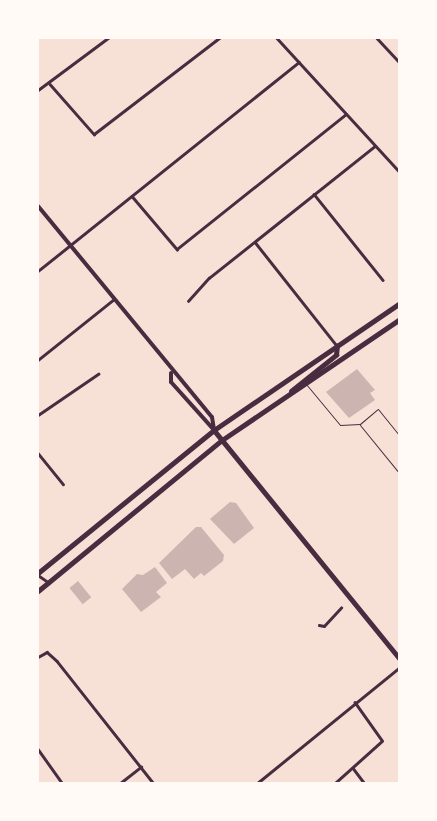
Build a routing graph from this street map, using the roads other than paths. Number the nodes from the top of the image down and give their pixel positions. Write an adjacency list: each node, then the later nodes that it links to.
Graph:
1 (108, 38): 7 (street)
2 (218, 38): 7 (street)
3 (277, 38): 5 (street)
4 (377, 38): 6 (street)
5 (299, 62): 9 (street); 13 (street)
6 (400, 63)
7 (50, 84): 8 (street)
8 (38, 90)
9 (346, 114): 10 (street); 13 (street)
10 (375, 146): 11 (street); 12 (street)
11 (400, 172)
12 (314, 194): 15 (street); 18 (street)
13 (132, 196): 16 (street)
14 (38, 206): 16 (main road)
15 (255, 242): 20 (street); 23 (street)
16 (69, 246): 17 (street); 19 (main road)
17 (38, 271)
18 (383, 280)
19 (113, 300): 24 (street); 25 (main road)
20 (188, 301)
21 (400, 303): 23 (main road)
22 (400, 319): 27 (main road)
23 (337, 346): 28 (main road); 31 (main road)
24 (38, 360)
25 (171, 373): 31 (main road); 31 (main road)
26 (98, 374): 29 (street)
27 (306, 383): 28 (main road); 30 (lane)
28 (285, 397): 33 (main road)
29 (38, 415)
30 (360, 424): 32 (lane); 35 (lane)
31 (214, 430): 33 (main road); 37 (main road)
32 (400, 436)
33 (222, 440): 38 (main road); 43 (main road)
34 (38, 453): 36 (street)
35 (400, 474)
36 (63, 484)
37 (38, 574): 38 (street)
38 (48, 582): 39 (main road)
39 (38, 591)
40 (341, 608): 41 (street)
41 (319, 624)
42 (38, 657): 47 (street)
43 (400, 659)
44 (400, 667): 45 (street)
45 (355, 704): 48 (street); 52 (street)
46 (38, 749): 49 (street)
47 (141, 767): 50 (street); 51 (street)
48 (353, 768): 53 (street); 54 (street)
49 (63, 784)
50 (119, 784)
51 (154, 784)
52 (256, 784)
53 (334, 784)
54 (365, 784)

